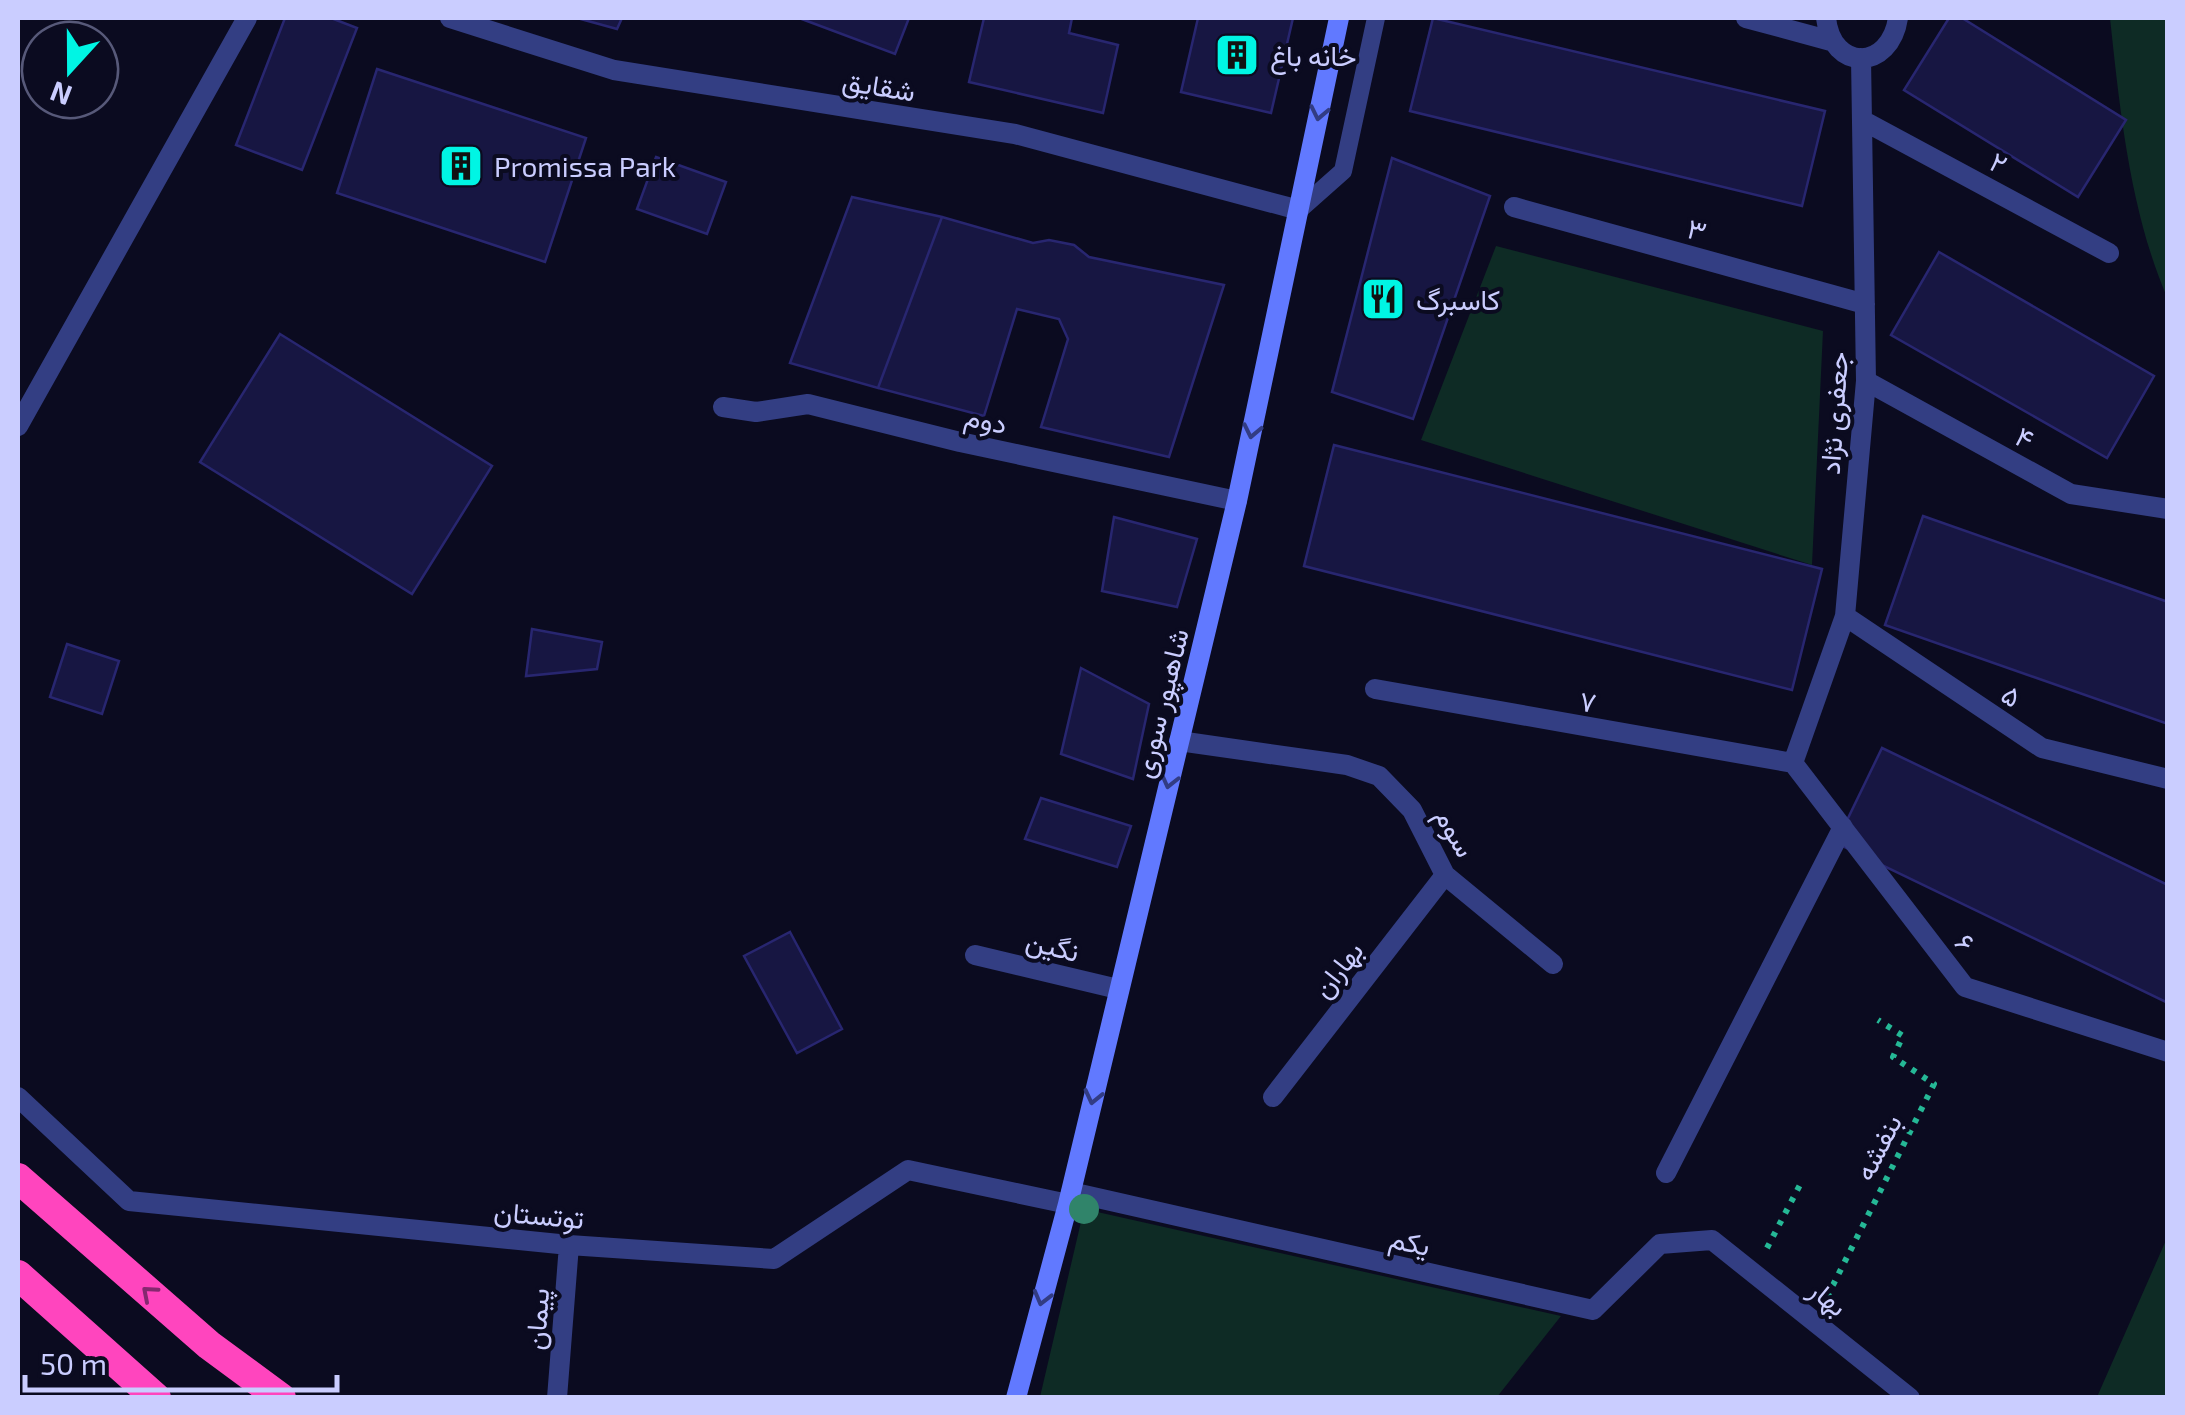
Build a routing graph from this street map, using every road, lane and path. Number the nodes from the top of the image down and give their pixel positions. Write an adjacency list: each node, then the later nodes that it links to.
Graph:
1 (247, 18): 17 (street)
2 (450, 18): 12 (street, شقایق)
3 (1339, 18): 12 (street, شاهپور سوری, one-way to 12)
4 (1376, 18): 12 (lane)
5 (1746, 18): 8 (street)
6 (1826, 18): 8 (street)
7 (1898, 18): 9 (street)
8 (1831, 41): 9 (street)
9 (1861, 58): 10 (street, جعفری نژاد)
10 (1862, 120): 13 (street, ۲); 14 (street, جعفری نژاد)
11 (1514, 207): 14 (street, ۳)
12 (1298, 210): 18 (street, شاهپور سوری, one-way to 18)
13 (2109, 253)
14 (1865, 304): 15 (street, جعفری نژاد)
15 (1866, 381): 19 (street, ۴); 20 (street, جعفری نژاد)
16 (723, 406): 18 (street, دوم)
17 (18, 426)
18 (1238, 501): 22 (street, شاهپور سوری)
19 (2168, 509)
20 (1844, 616): 23 (street, جعفری نژاد); 24 (street, ۵)
21 (1375, 689): 23 (street, ۷)
22 (1179, 741): 26 (street, سوم); 29 (street, شاهپور سوری, one-way to 29)
23 (1793, 762): 25 (street, ۶)
24 (2168, 778)
25 (1843, 827): 31 (street, ۶); 34 (street)
26 (1445, 874): 28 (street, سوم); 32 (street, بهاران)
27 (975, 954): 29 (street, نگین)
28 (1553, 964)
29 (1118, 990): 37 (street, شاهپور سوری, one-way to 37)
30 (1878, 1020): 42 (path, بنفشه)
31 (2168, 1052)
32 (1273, 1096)
33 (18, 1097): 39 (street, توتستان)
34 (1666, 1173)
35 (18, 1178): 44 (highway, one-way to 35)
36 (1801, 1183): 40 (path)
37 (1069, 1198): 38 (street, یکم); 39 (street, توتستان); 46 (street, شاهپور سوری, one-way to 46)
38 (1712, 1240): 40 (street, بهار)
39 (569, 1244): 45 (street, پیمان)
40 (1754, 1272): 42 (street, بهار)
41 (18, 1276): 43 (highway)
42 (1815, 1321): 47 (street, بهار)
43 (156, 1398)
44 (280, 1398)
45 (558, 1398)
46 (1016, 1398)
47 (1910, 1398)

